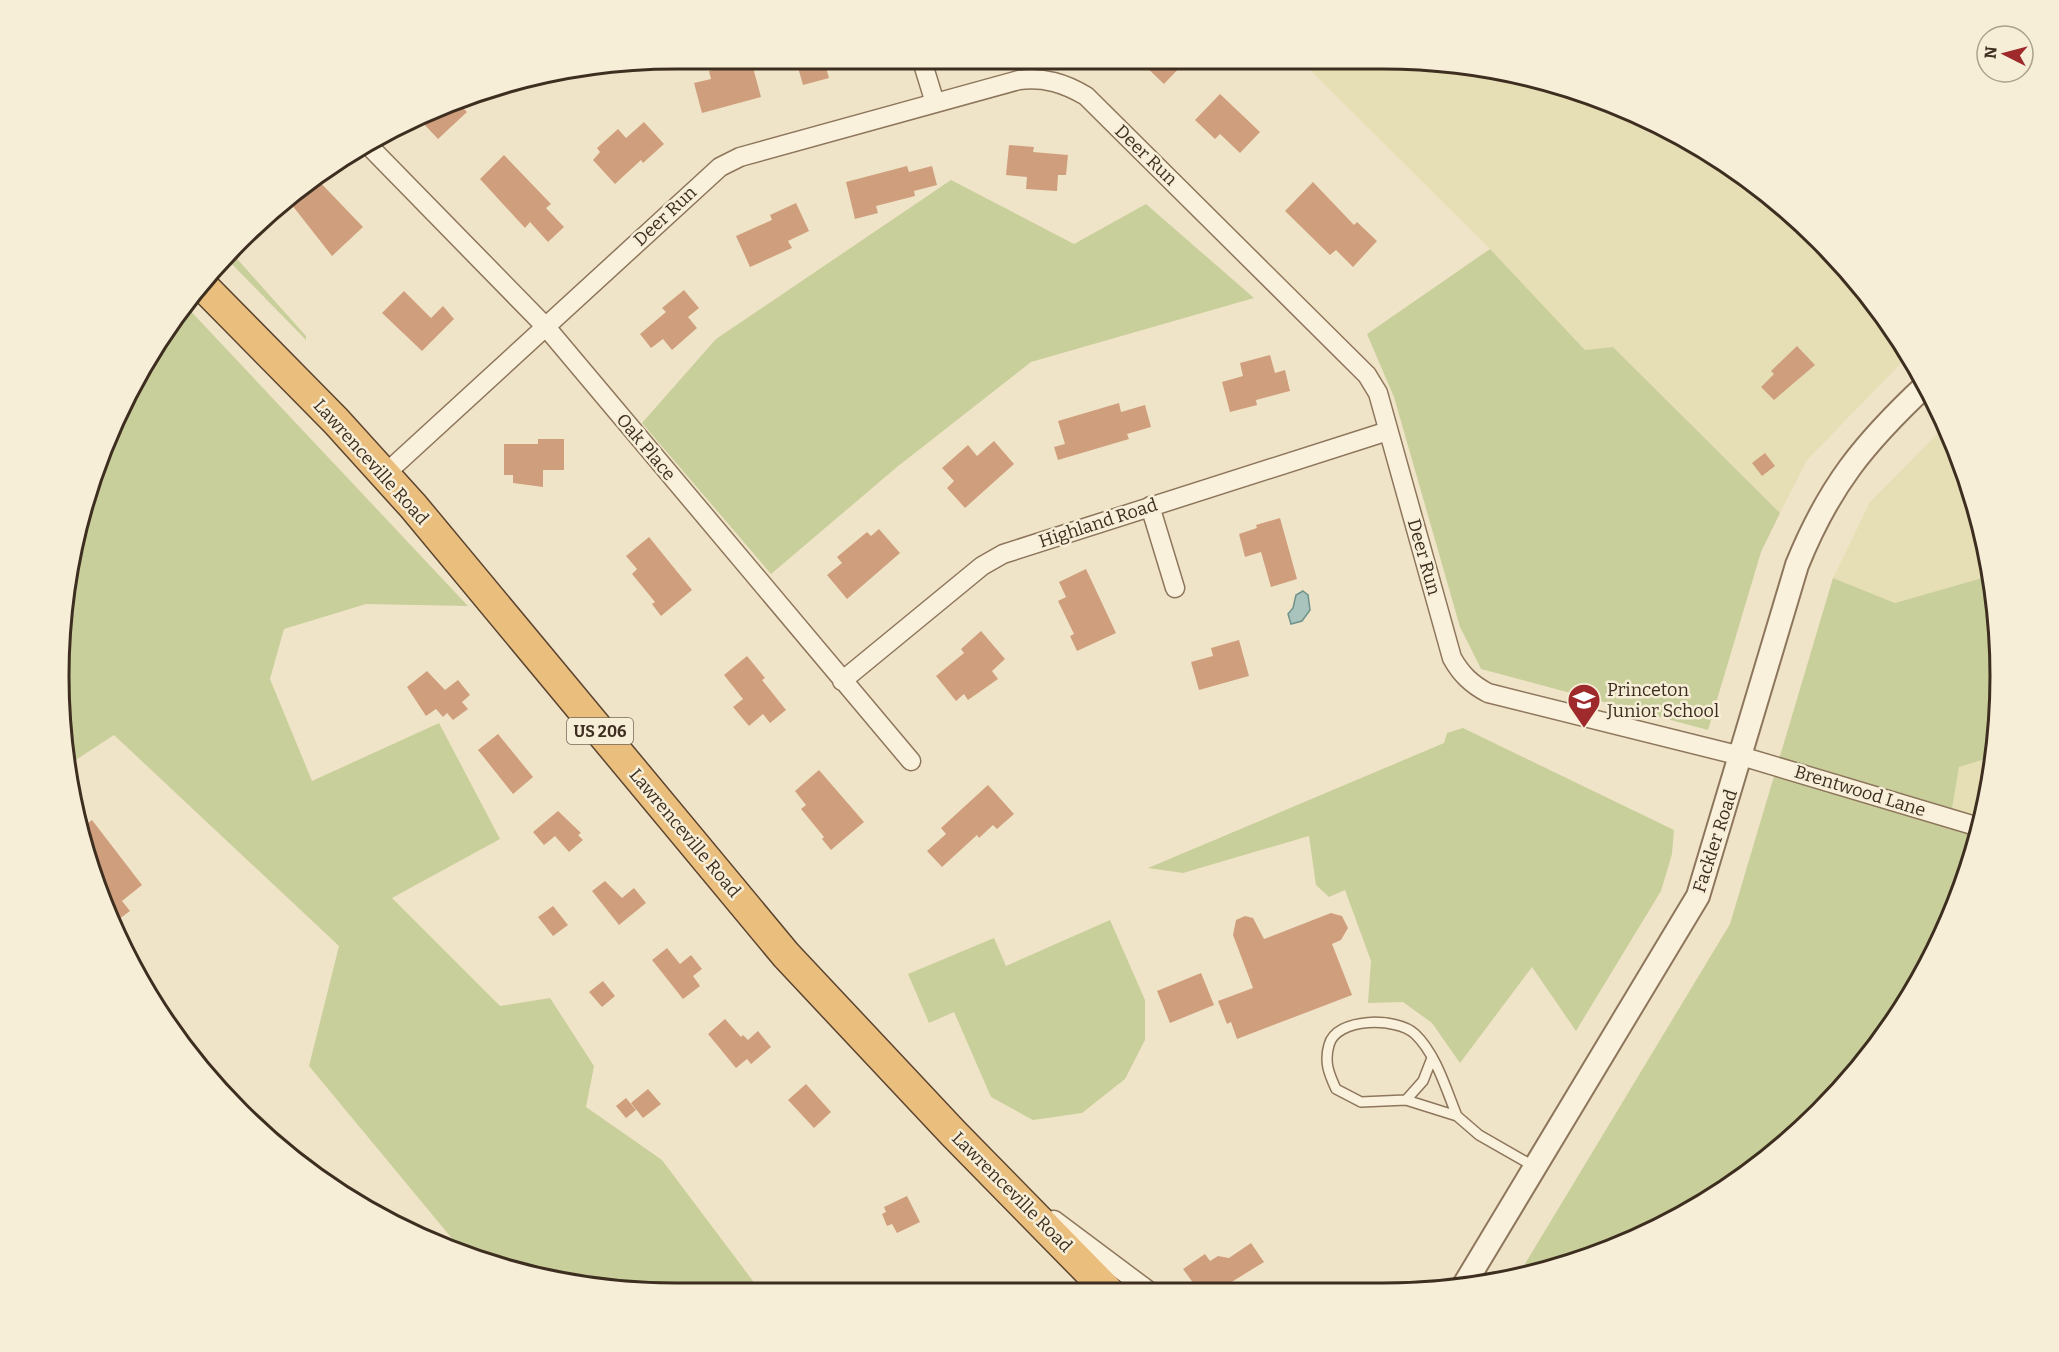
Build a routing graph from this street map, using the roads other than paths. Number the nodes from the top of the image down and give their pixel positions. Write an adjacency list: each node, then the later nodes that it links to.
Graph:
1 (924, 69): 2 (street)
2 (934, 103): 5 (street, Deer Run); 7 (street, Deer Run)
3 (373, 150): 5 (street, Oak Place)
4 (207, 291): 8 (highway, Lawrenceville Road / US 206)
5 (546, 327): 8 (street, Deer Run); 11 (street, Oak Place)
6 (1919, 392): 12 (street, Fackler Road)
7 (1388, 430): 9 (street, Highland Road); 12 (street, Deer Run)
8 (385, 474): 19 (highway, Lawrenceville Road / US 206)
9 (1150, 506): 10 (street); 11 (street, Highland Road)
10 (1175, 588)
11 (842, 681): 13 (street, Oak Place)
12 (1741, 756): 14 (street, Brentwood Lane); 18 (street, Fackler Road)
13 (911, 761)
14 (1971, 824)
15 (1432, 1058): 16 (lane); 16 (lane); 17 (lane)
16 (1406, 1100): 17 (lane)
17 (1457, 1116): 18 (lane)
18 (1535, 1167): 20 (street, Fackler Road)
19 (998, 1178): 21 (highway, Lawrenceville Road / US 206); 22 (street)
20 (1469, 1277)
21 (1100, 1283)
22 (1138, 1283)

